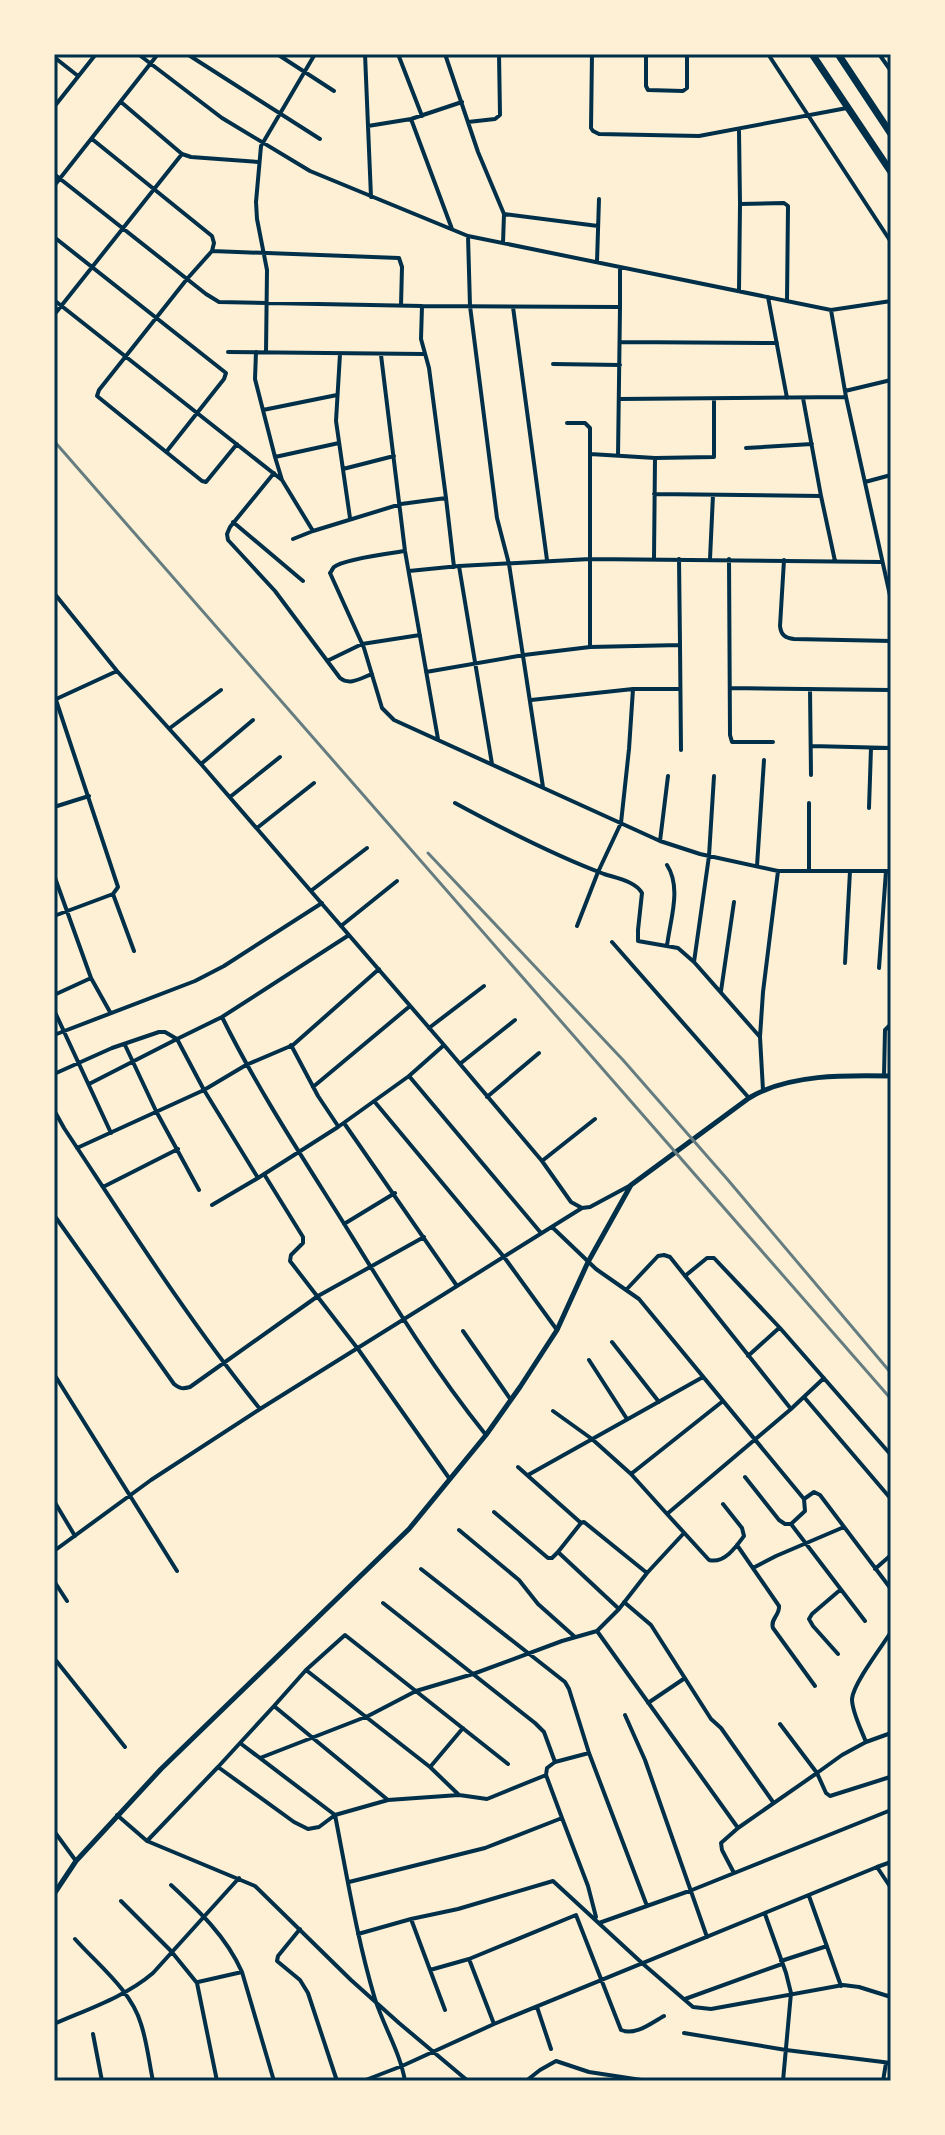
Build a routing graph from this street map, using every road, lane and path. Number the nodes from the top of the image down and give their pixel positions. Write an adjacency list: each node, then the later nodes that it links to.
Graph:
1 (96, 54): 22 (street)
2 (138, 54): 19 (street)
3 (158, 54): 19 (street)
4 (187, 54): 28 (street)
5 (277, 54): 21 (street)
6 (315, 54): 21 (street)
7 (365, 54): 33 (street)
8 (398, 54): 29 (street)
9 (445, 54): 25 (street)
10 (499, 54): 32 (street)
11 (592, 54): 34 (street)
12 (646, 54): 13 (street)
13 (687, 54)
14 (768, 54): 30 (street)
15 (812, 54): 27 (main road)
16 (838, 54): 35 (main road)
17 (879, 54): 20 (street)
18 (54, 57): 22 (street)
19 (150, 64): 24 (street); 38 (street)
20 (891, 71)
21 (304, 72): 23 (street); 28 (street)
22 (78, 76): 26 (street)
23 (334, 91)
24 (121, 102): 36 (street); 39 (street)
25 (462, 102): 29 (street); 32 (street)
26 (54, 107)
27 (847, 108): 30 (street); 41 (main road)
28 (279, 113): 37 (street); 38 (street)
29 (422, 116): 31 (street)
30 (811, 117): 34 (street); 55 (street)
31 (411, 119): 33 (street); 52 (street)
32 (468, 122): 49 (street)
33 (368, 126): 46 (street)
34 (739, 130): 48 (street)
35 (891, 134)
36 (92, 139): 43 (street); 45 (street)
37 (320, 139)
38 (262, 140): 40 (street); 46 (street)
39 (182, 154): 40 (street); 45 (street)
40 (259, 162): 58 (street)
41 (891, 172)
42 (54, 174): 43 (street)
43 (59, 179): 44 (street); 51 (street)
44 (54, 186)
45 (154, 190): 51 (street); 57 (street)
46 (371, 197): 52 (street)
47 (599, 199): 50 (street)
48 (740, 204): 63 (street); 66 (street)
49 (504, 214): 50 (street); 56 (street)
50 (598, 226): 59 (street)
51 (123, 228): 60 (street); 62 (street)
52 (452, 229): 53 (street)
53 (468, 236): 56 (street); 72 (street)
54 (54, 237): 60 (street)
55 (891, 242)
56 (503, 243): 59 (street)
57 (212, 251): 58 (street); 62 (street)
58 (265, 253): 68 (street); 69 (street)
59 (597, 262): 61 (street)
60 (91, 266): 70 (street); 77 (street)
61 (620, 267): 63 (street); 74 (street)
62 (187, 279): 68 (street); 77 (street)
63 (739, 291): 64 (street)
64 (768, 297): 66 (street); 79 (street)
65 (54, 300): 70 (street)
66 (787, 301): 75 (street)
67 (891, 301): 75 (street)
68 (267, 302): 69 (street); 82 (street)
69 (401, 305): 71 (street)
70 (61, 306): 76 (street); 86 (street)
71 (422, 306): 72 (street); 84 (street)
72 (470, 306): 73 (street); 134 (street)
73 (513, 307): 74 (street); 130 (street)
74 (620, 307): 78 (street)
75 (831, 310): 90 (street)
76 (54, 315)
77 (156, 317): 86 (street); 98 (street)
78 (620, 342): 79 (street); 88 (street)
79 (777, 343): 93 (street)
80 (228, 352): 81 (street)
81 (256, 352): 82 (street); 97 (street)
82 (266, 352): 83 (street)
83 (340, 354): 85 (street); 91 (street)
84 (424, 354): 85 (street); 118 (street)
85 (381, 355): 106 (street)
86 (125, 356): 98 (street); 104 (street)
87 (553, 364): 88 (street)
88 (620, 365): 95 (street)
89 (891, 380): 90 (street)
90 (845, 391): 92 (street)
91 (337, 395): 97 (street); 100 (street)
92 (846, 397): 94 (street); 114 (street)
93 (787, 398): 94 (street); 96 (street)
94 (803, 398): 102 (street)
95 (619, 399): 96 (street); 107 (street)
96 (714, 399): 109 (street)
97 (263, 410): 108 (street)
98 (198, 412): 101 (street); 104 (street)
99 (567, 423): 105 (street)
100 (339, 443): 108 (street); 110 (street)
101 (237, 444): 104 (street); 111 (street)
102 (812, 444): 103 (street); 117 (street)
103 (746, 448)
104 (167, 452)
105 (590, 454): 107 (street); 125 (street)
106 (394, 456): 110 (street); 119 (street)
107 (618, 456): 109 (street)
108 (275, 457): 113 (street)
109 (655, 458): 115 (street)
110 (343, 469): 120 (street)
111 (274, 473): 113 (street); 121 (street)
112 (891, 475): 114 (street)
113 (282, 480): 122 (street)
114 (865, 482): 133 (street)
115 (654, 494): 116 (street); 126 (street)
116 (713, 495): 117 (street); 128 (street)
117 (821, 496): 132 (street)
118 (446, 498): 119 (street); 135 (street)
119 (401, 504): 120 (street); 124 (street)
120 (350, 518): 122 (street)
121 (233, 522): 137 (street); 146 (street)
122 (313, 531): 123 (street)
123 (293, 539)
124 (405, 551): 136 (street); 142 (street)
125 (590, 559): 126 (street); 130 (street); 144 (street)
126 (654, 559): 127 (street)
127 (679, 559): 128 (street); 143 (street)
128 (710, 559): 129 (street)
129 (729, 559): 131 (street); 151 (street)
130 (547, 560): 134 (street)
131 (784, 560): 132 (street); 141 (street)
132 (835, 561): 133 (street)
133 (882, 562): 139 (street)
134 (509, 564): 135 (street); 145 (street)
135 (457, 567): 136 (street); 147 (street)
136 (409, 571): 140 (street)
137 (303, 581)
138 (54, 593): 148 (street)
139 (890, 597)
140 (420, 635): 142 (street); 149 (street)
141 (891, 641)
142 (362, 644): 146 (street); 150 (street)
143 (680, 645): 144 (street); 153 (street)
144 (590, 647): 145 (street)
145 (524, 655): 147 (street); 158 (street)
146 (326, 661): 150 (street)
147 (475, 663): 149 (street); 170 (street)
148 (117, 671): 157 (street); 160 (street)
149 (426, 672): 161 (street)
150 (372, 674): 161 (street)
151 (730, 688): 154 (street); 162 (street)
152 (633, 689): 153 (street); 158 (street); 182 (street)
153 (680, 689): 166 (street)
154 (810, 689): 156 (street); 163 (street)
155 (221, 690): 160 (street)
156 (891, 690)
157 (55, 700): 176 (street)
158 (531, 700): 175 (street)
159 (253, 720): 169 (street)
160 (170, 728): 169 (street)
161 (438, 739): 170 (street)
162 (773, 742)
163 (811, 746): 164 (street); 171 (street)
164 (871, 748): 165 (street); 181 (street)
165 (891, 748)
166 (681, 750)
167 (280, 757): 177 (street)
168 (764, 760): 188 (street)
169 (201, 764): 177 (street)
170 (492, 764): 175 (street)
171 (811, 775)
172 (668, 776): 184 (street)
173 (714, 776): 186 (street)
174 (314, 783): 183 (street)
175 (543, 788): 182 (street)
176 (89, 796): 180 (street); 197 (street)
177 (230, 797): 183 (street)
178 (455, 803): 193 (street)
179 (809, 803): 190 (street)
180 (54, 807)
181 (869, 808)
182 (621, 823): 184 (street); 193 (street)
183 (257, 828): 196 (street)
184 (660, 841): 186 (street)
185 (367, 848): 196 (street)
186 (709, 856): 188 (street); 208 (street)
187 (667, 865): 206 (street)
188 (757, 866): 189 (street)
189 (778, 871): 190 (street); 225 (street)
190 (809, 871): 191 (street)
191 (850, 871): 192 (street); 209 (street)
192 (888, 871): 210 (street)
193 (598, 872): 203 (street); 206 (street)
194 (54, 875): 200 (street)
195 (397, 881): 202 (street)
196 (311, 891): 199 (street)
197 (113, 894): 200 (street); 207 (street)
198 (734, 902): 214 (street)
199 (322, 903): 202 (street); 218 (street)
200 (66, 911): 201 (street); 212 (street)
201 (54, 916)
202 (341, 926): 204 (street)
203 (577, 926)
204 (349, 934): 211 (street); 219 (street)
205 (612, 942): 243 (street)
206 (667, 946): 208 (street)
207 (134, 951)
208 (694, 962): 214 (street)
209 (845, 963)
210 (879, 968)
211 (379, 969): 216 (street); 228 (street)
212 (91, 978): 215 (street); 218 (street)
213 (484, 986): 222 (street)
214 (721, 992): 225 (street)
215 (54, 995)
216 (410, 1006): 222 (street); 239 (street)
217 (54, 1010): 223 (street)
218 (110, 1012): 223 (street)
219 (222, 1017): 226 (street); 234 (street)
220 (515, 1020): 233 (street)
221 (891, 1024): 237 (street)
222 (429, 1028): 229 (street)
223 (64, 1031): 224 (street); 231 (street)
224 (54, 1035)
225 (760, 1037): 241 (street)
226 (177, 1039): 227 (street); 232 (street); 240 (street)
227 (125, 1045): 231 (street); 232 (street)
228 (291, 1045): 234 (street); 239 (street)
229 (444, 1045): 233 (street); 236 (street)
230 (539, 1053): 242 (street)
231 (79, 1063): 235 (street); 238 (street)
232 (134, 1063): 238 (street); 246 (street)
233 (460, 1064): 242 (street)
234 (246, 1065): 240 (street); 253 (street)
235 (54, 1074)
236 (409, 1076): 244 (street); 266 (street)
237 (887, 1076): 241 (street)
238 (89, 1084): 250 (street)
239 (313, 1087): 249 (street)
240 (204, 1090): 246 (street); 256 (street)
241 (763, 1090): 243 (street)
242 (487, 1097): 254 (street)
243 (749, 1098): 257 (street)
244 (374, 1101): 248 (street); 268 (street)
245 (54, 1110): 251 (street)
246 (156, 1111): 250 (street); 252 (street)
247 (595, 1119): 254 (street)
248 (344, 1123): 249 (street); 260 (street)
249 (338, 1127): 253 (street)
250 (111, 1133): 251 (street)
251 (77, 1148): 258 (street)
252 (178, 1149): 258 (street); 259 (street)
253 (299, 1152): 255 (street); 264 (street)
254 (542, 1161): 262 (street)
255 (264, 1174): 256 (street); 274 (street)
256 (258, 1178): 261 (street)
257 (631, 1185): 262 (street); 269 (street)
258 (103, 1187): 283 (street)
259 (199, 1190)
260 (395, 1193): 264 (street); 267 (street)
261 (212, 1205)
262 (582, 1208): 265 (street)
263 (54, 1215): 283 (street)
264 (344, 1224): 270 (street)
265 (552, 1226): 266 (street); 269 (street)
266 (541, 1233): 268 (street)
267 (424, 1237): 270 (street); 272 (street)
268 (504, 1257): 272 (street); 277 (street)
269 (588, 1262): 273 (street); 277 (street)
270 (371, 1267): 274 (street); 275 (street)
271 (685, 1276): 273 (street); 276 (street); 281 (street)
272 (457, 1286): 275 (street)
273 (626, 1290): 285 (street)
274 (318, 1296): 280 (street); 283 (street)
275 (404, 1320): 280 (street); 295 (street)
276 (780, 1328): 281 (street); 286 (street)
277 (557, 1330): 288 (street)
278 (463, 1331): 288 (street)
279 (612, 1342): 290 (street)
280 (358, 1349): 291 (street); 303 (street)
281 (748, 1356): 292 (street)
282 (589, 1360): 294 (street)
283 (223, 1363): 291 (street)
284 (54, 1374): 304 (street)
285 (703, 1377): 289 (street); 290 (street)
286 (824, 1378): 287 (street); 298 (street)
287 (804, 1397): 292 (street); 306 (street)
288 (511, 1400): 295 (street)
289 (723, 1401): 297 (street); 300 (street)
290 (659, 1402): 294 (street)
291 (260, 1409): 304 (street)
292 (791, 1409): 297 (street)
293 (553, 1411): 296 (street)
294 (627, 1419): 296 (street)
295 (486, 1435): 303 (street)
296 (592, 1439): 300 (street); 301 (street)
297 (754, 1440): 305 (street); 310 (street)
298 (891, 1455)
299 (518, 1467): 301 (street)
300 (631, 1474): 310 (street)
301 (528, 1475): 311 (street)
302 (745, 1477): 312 (street)
303 (450, 1480): 370 (street)
304 (130, 1496): 316 (street); 325 (street)
305 (804, 1499): 312 (street); 313 (street)
306 (891, 1499)
307 (54, 1501): 316 (street)
308 (723, 1504): 318 (street)
309 (494, 1512): 320 (street)
310 (667, 1514): 315 (street)
311 (581, 1523): 320 (street); 326 (street)
312 (791, 1524): 317 (street)
313 (844, 1527): 317 (street); 324 (street)
314 (459, 1530): 337 (street)
315 (684, 1533): 318 (street); 326 (street)
316 (75, 1536): 319 (street)
317 (806, 1544): 322 (street); 329 (street)
318 (737, 1545): 322 (street)
319 (54, 1551)
320 (558, 1552): 333 (street)
321 (891, 1555): 324 (street)
322 (753, 1568): 344 (street)
323 (421, 1569): 338 (street)
324 (875, 1569): 328 (street)
325 (177, 1571)
326 (647, 1573): 331 (street)
327 (54, 1581): 330 (street)
328 (891, 1589)
329 (840, 1590): 334 (street); 339 (street)
330 (67, 1601)
331 (624, 1602): 333 (street); 343 (street)
332 (383, 1603): 342 (street)
333 (619, 1609): 335 (street)
334 (865, 1621)
335 (597, 1631): 337 (street); 346 (street)
336 (891, 1632): 354 (street)
337 (575, 1637): 338 (street)
338 (528, 1654): 342 (street); 357 (street)
339 (838, 1654)
340 (54, 1658): 356 (street)
341 (306, 1670): 345 (street); 347 (street); 349 (street)
342 (473, 1674): 345 (street); 359 (street)
343 (685, 1678): 346 (street); 368 (street)
344 (815, 1686)
345 (416, 1691): 349 (street); 351 (street)
346 (648, 1703): 373 (street)
347 (274, 1706): 353 (street); 355 (street)
348 (625, 1715): 384 (street)
349 (368, 1716): 353 (street); 362 (street)
350 (780, 1724): 363 (street)
351 (463, 1728): 360 (street); 362 (street)
352 (891, 1733): 354 (street)
353 (313, 1737): 358 (street); 367 (street)
354 (866, 1742): 363 (street)
355 (240, 1743): 358 (street); 361 (street)
356 (125, 1747)
357 (589, 1753): 359 (street); 388 (street)
358 (260, 1758): 371 (street)
359 (555, 1762): 364 (street)
360 (508, 1764)
361 (218, 1767): 371 (street); 375 (street)
362 (430, 1767): 366 (street)
363 (817, 1773): 365 (street); 368 (street)
364 (546, 1775): 366 (street); 372 (street)
365 (890, 1777)
366 (459, 1795): 367 (street)
367 (388, 1800): 371 (street)
368 (773, 1802): 373 (street)
369 (891, 1810): 379 (street)
370 (117, 1815): 375 (street); 376 (street)
371 (335, 1815): 381 (street)
372 (562, 1818): 381 (street); 392 (street)
373 (738, 1828): 379 (street)
374 (54, 1831): 376 (street)
375 (147, 1841): 380 (street)
376 (76, 1861): 385 (street)
377 (891, 1862): 378 (street)
378 (877, 1867): 383 (street); 386 (street)
379 (734, 1873): 384 (street)
380 (239, 1878): 390 (street); 393 (street)
381 (349, 1882): 394 (street)
382 (171, 1885): 390 (street)
383 (891, 1888)
384 (692, 1890): 388 (street); 395 (street)
385 (54, 1894)
386 (809, 1896): 389 (street); 397 (street)
387 (121, 1901): 398 (street)
388 (647, 1906): 392 (street)
389 (765, 1914): 395 (street); 400 (street)
390 (204, 1916): 398 (street); 403 (street)
391 (411, 1919): 392 (street); 394 (street); 402 (street)
392 (598, 1922): 401 (street)
393 (300, 1929): 411 (street); 428 (street)
394 (358, 1934): 411 (street)
395 (707, 1937): 401 (street)
396 (75, 1939): 407 (street)
397 (827, 1946): 400 (street); 406 (street)
398 (171, 1951): 405 (street); 407 (street)
399 (469, 1959): 402 (street); 404 (street); 416 (street)
400 (782, 1962): 408 (street); 410 (street)
401 (642, 1963): 404 (street); 410 (street)
402 (430, 1970): 413 (street)
403 (242, 1972): 405 (street); 427 (street)
404 (602, 1980): 412 (street); 414 (street)
405 (197, 1983): 426 (street)
406 (841, 1986): 408 (street); 409 (street)
407 (124, 1993): 415 (street); 425 (street)
408 (791, 1993): 410 (street); 420 (street)
409 (891, 1997)
410 (685, 1999)
411 (376, 2001): 421 (street); 423 (street)
412 (537, 2007): 416 (street); 419 (street)
413 (445, 2010)
414 (664, 2016)
415 (54, 2024)
416 (494, 2024): 421 (street)
417 (684, 2033): 420 (street)
418 (93, 2034): 424 (street)
419 (551, 2049)
420 (786, 2050): 422 (street); 434 (street)
421 (433, 2052): 423 (street); 431 (street)
422 (888, 2063): 435 (street)
423 (402, 2066): 429 (street); 430 (street)
424 (102, 2081)
425 (153, 2081)
426 (217, 2081)
427 (274, 2081)
428 (337, 2081)
429 (363, 2081)
430 (405, 2081)
431 (468, 2081)
432 (526, 2081): 433 (street)
433 (648, 2081)
434 (783, 2081)
435 (883, 2081)

